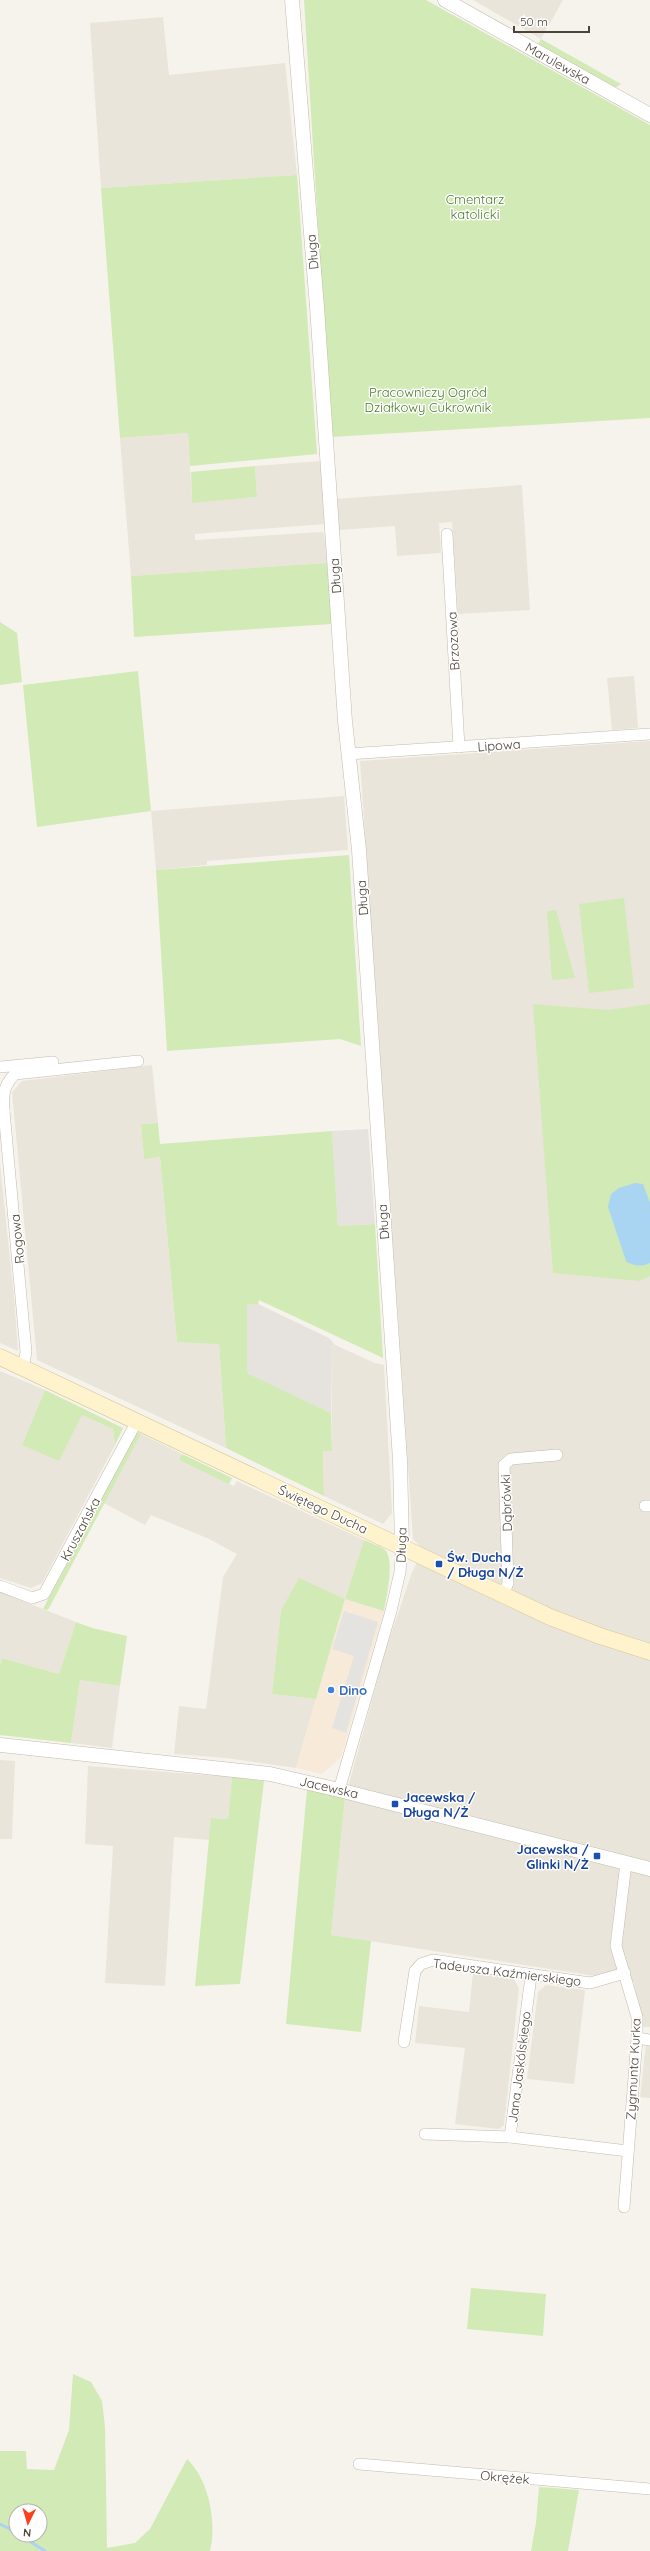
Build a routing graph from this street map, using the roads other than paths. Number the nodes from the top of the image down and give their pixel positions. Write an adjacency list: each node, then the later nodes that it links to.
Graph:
1 (292, 0): 7 (street, Długa)
2 (445, 0): 3 (street, Marulewska)
3 (650, 115)
4 (447, 534): 6 (street, Brzozowa)
5 (650, 734): 6 (street, Lipowa)
6 (459, 747): 7 (street, Lipowa)
7 (348, 754): 16 (street, Długa)
8 (138, 1061): 11 (street, Rogowa)
9 (53, 1062): 10 (street)
10 (0, 1067)
11 (2, 1111): 13 (street, Rogowa)
12 (0, 1357): 13 (main road, Świętego Ducha)
13 (23, 1368): 14 (main road, Świętego Ducha)
14 (137, 1422): 16 (main road, Świętego Ducha); 17 (street, Kruszańska)
15 (557, 1455): 18 (street, Dąbrówki)
16 (402, 1546): 18 (main road, Świętego Ducha); 21 (street, Długa)
17 (0, 1586)
18 (503, 1595): 19 (main road, Świętego Ducha)
19 (650, 1652)
20 (0, 1745): 21 (street, Jacewska)
21 (339, 1790): 22 (street, Jacewska)
22 (626, 1863): 23 (street, Jacewska); 24 (street, Zygmunta Kurka)
23 (650, 1869)
24 (625, 1973): 25 (street, Tadeusza Kaźmierskiego); 26 (street, Zygmunta Kurka)
25 (531, 1976): 28 (street, Tadeusza Kaźmierskiego); 30 (street, Jana Jaskólskiego)
26 (637, 2038): 27 (street); 31 (street, Zygmunta Kurka)
27 (650, 2040)
28 (404, 2042)
29 (425, 2134): 30 (street)
30 (510, 2137): 31 (street, Jana Jaskólskiego)
31 (628, 2151): 32 (street, Zygmunta Kurka)
32 (624, 2207)
33 (359, 2464): 34 (street, Okrężek)
34 (650, 2489)

